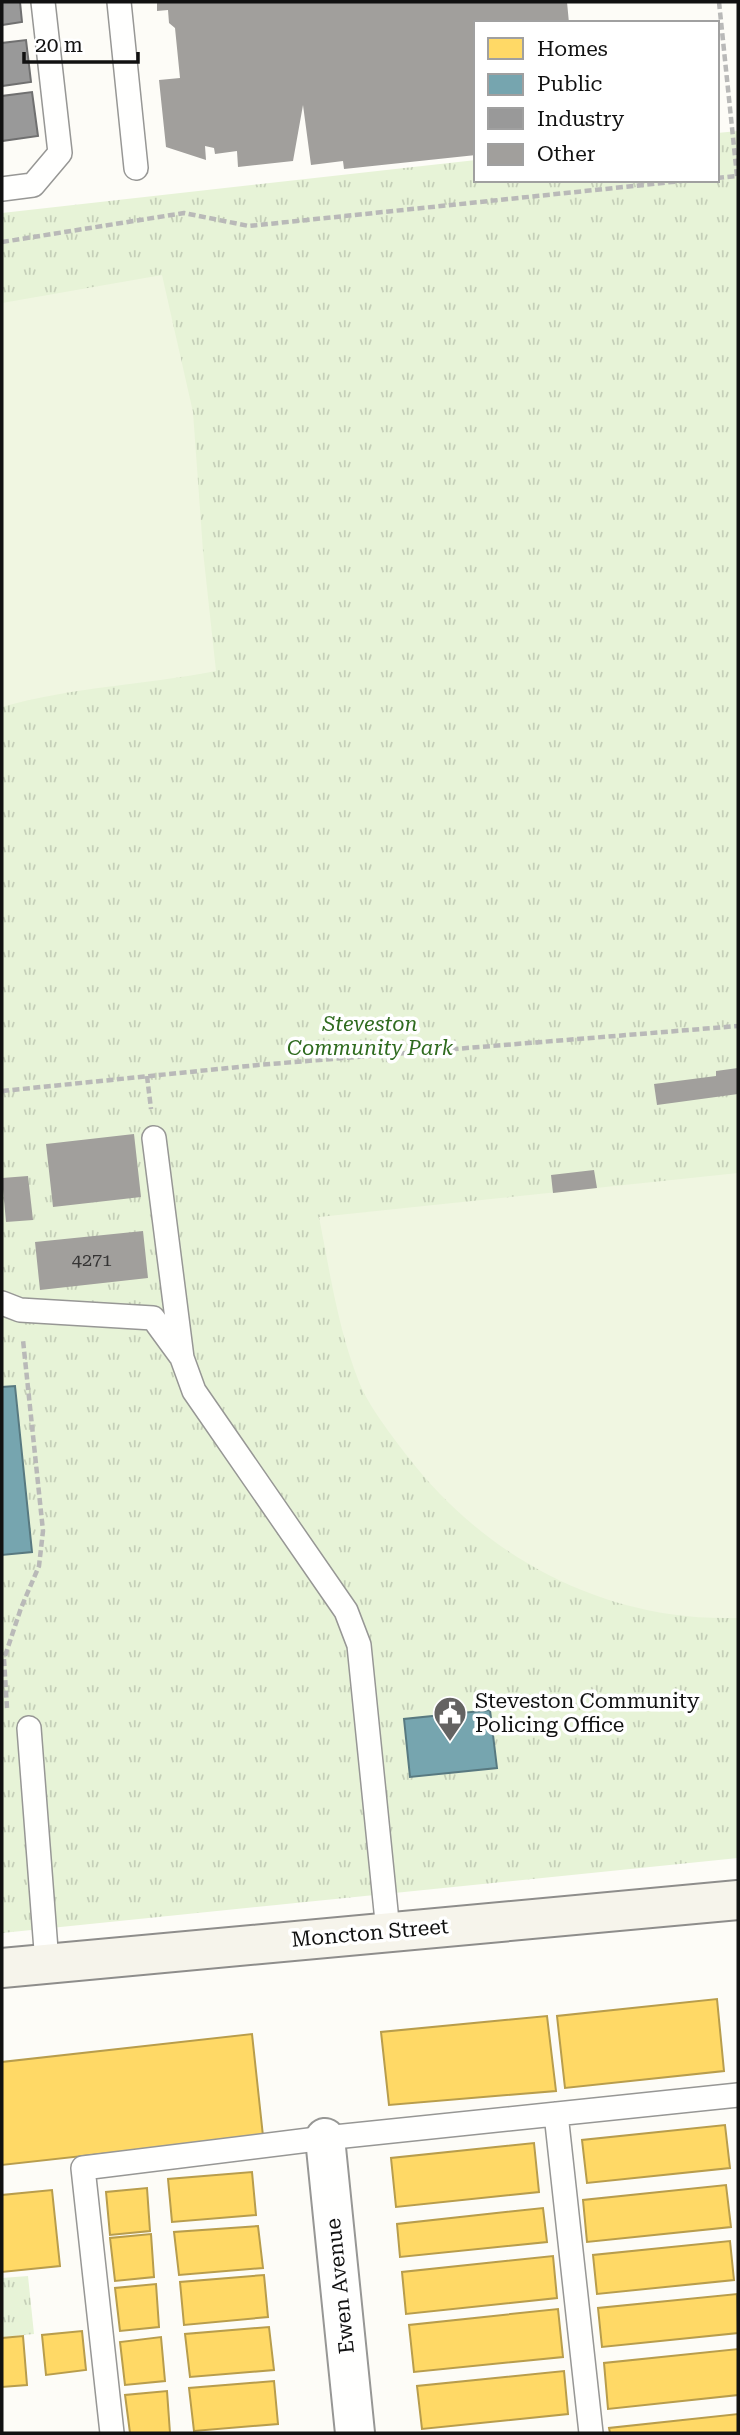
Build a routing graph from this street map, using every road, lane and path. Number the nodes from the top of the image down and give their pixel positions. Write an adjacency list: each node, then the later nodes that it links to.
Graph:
1 (43, 2): 8 (lane)
2 (119, 2): 4 (lane)
3 (719, 2): 5 (path)
4 (136, 168)
5 (738, 176): 6 (path)
6 (719, 178)
7 (672, 182): 9 (path)
8 (2, 188)
9 (2, 242)
10 (738, 1026): 11 (path)
11 (2, 1091)
12 (154, 1138): 14 (lane)
13 (11, 1307): 14 (lane); 15 (path)
14 (182, 1358): 17 (lane)
15 (19, 1723): 18 (lane)
16 (738, 1900): 17 (street, Moncton Street)
17 (388, 1931): 18 (street, Moncton Street)
18 (47, 1964): 19 (street, Moncton Street)
19 (2, 1968)
20 (738, 2095): 21 (lane)
21 (556, 2113): 22 (lane); 25 (lane)
22 (325, 2138): 23 (lane); 24 (street, Ewen Avenue)
23 (112, 2433)
24 (355, 2433)
25 (591, 2433)

